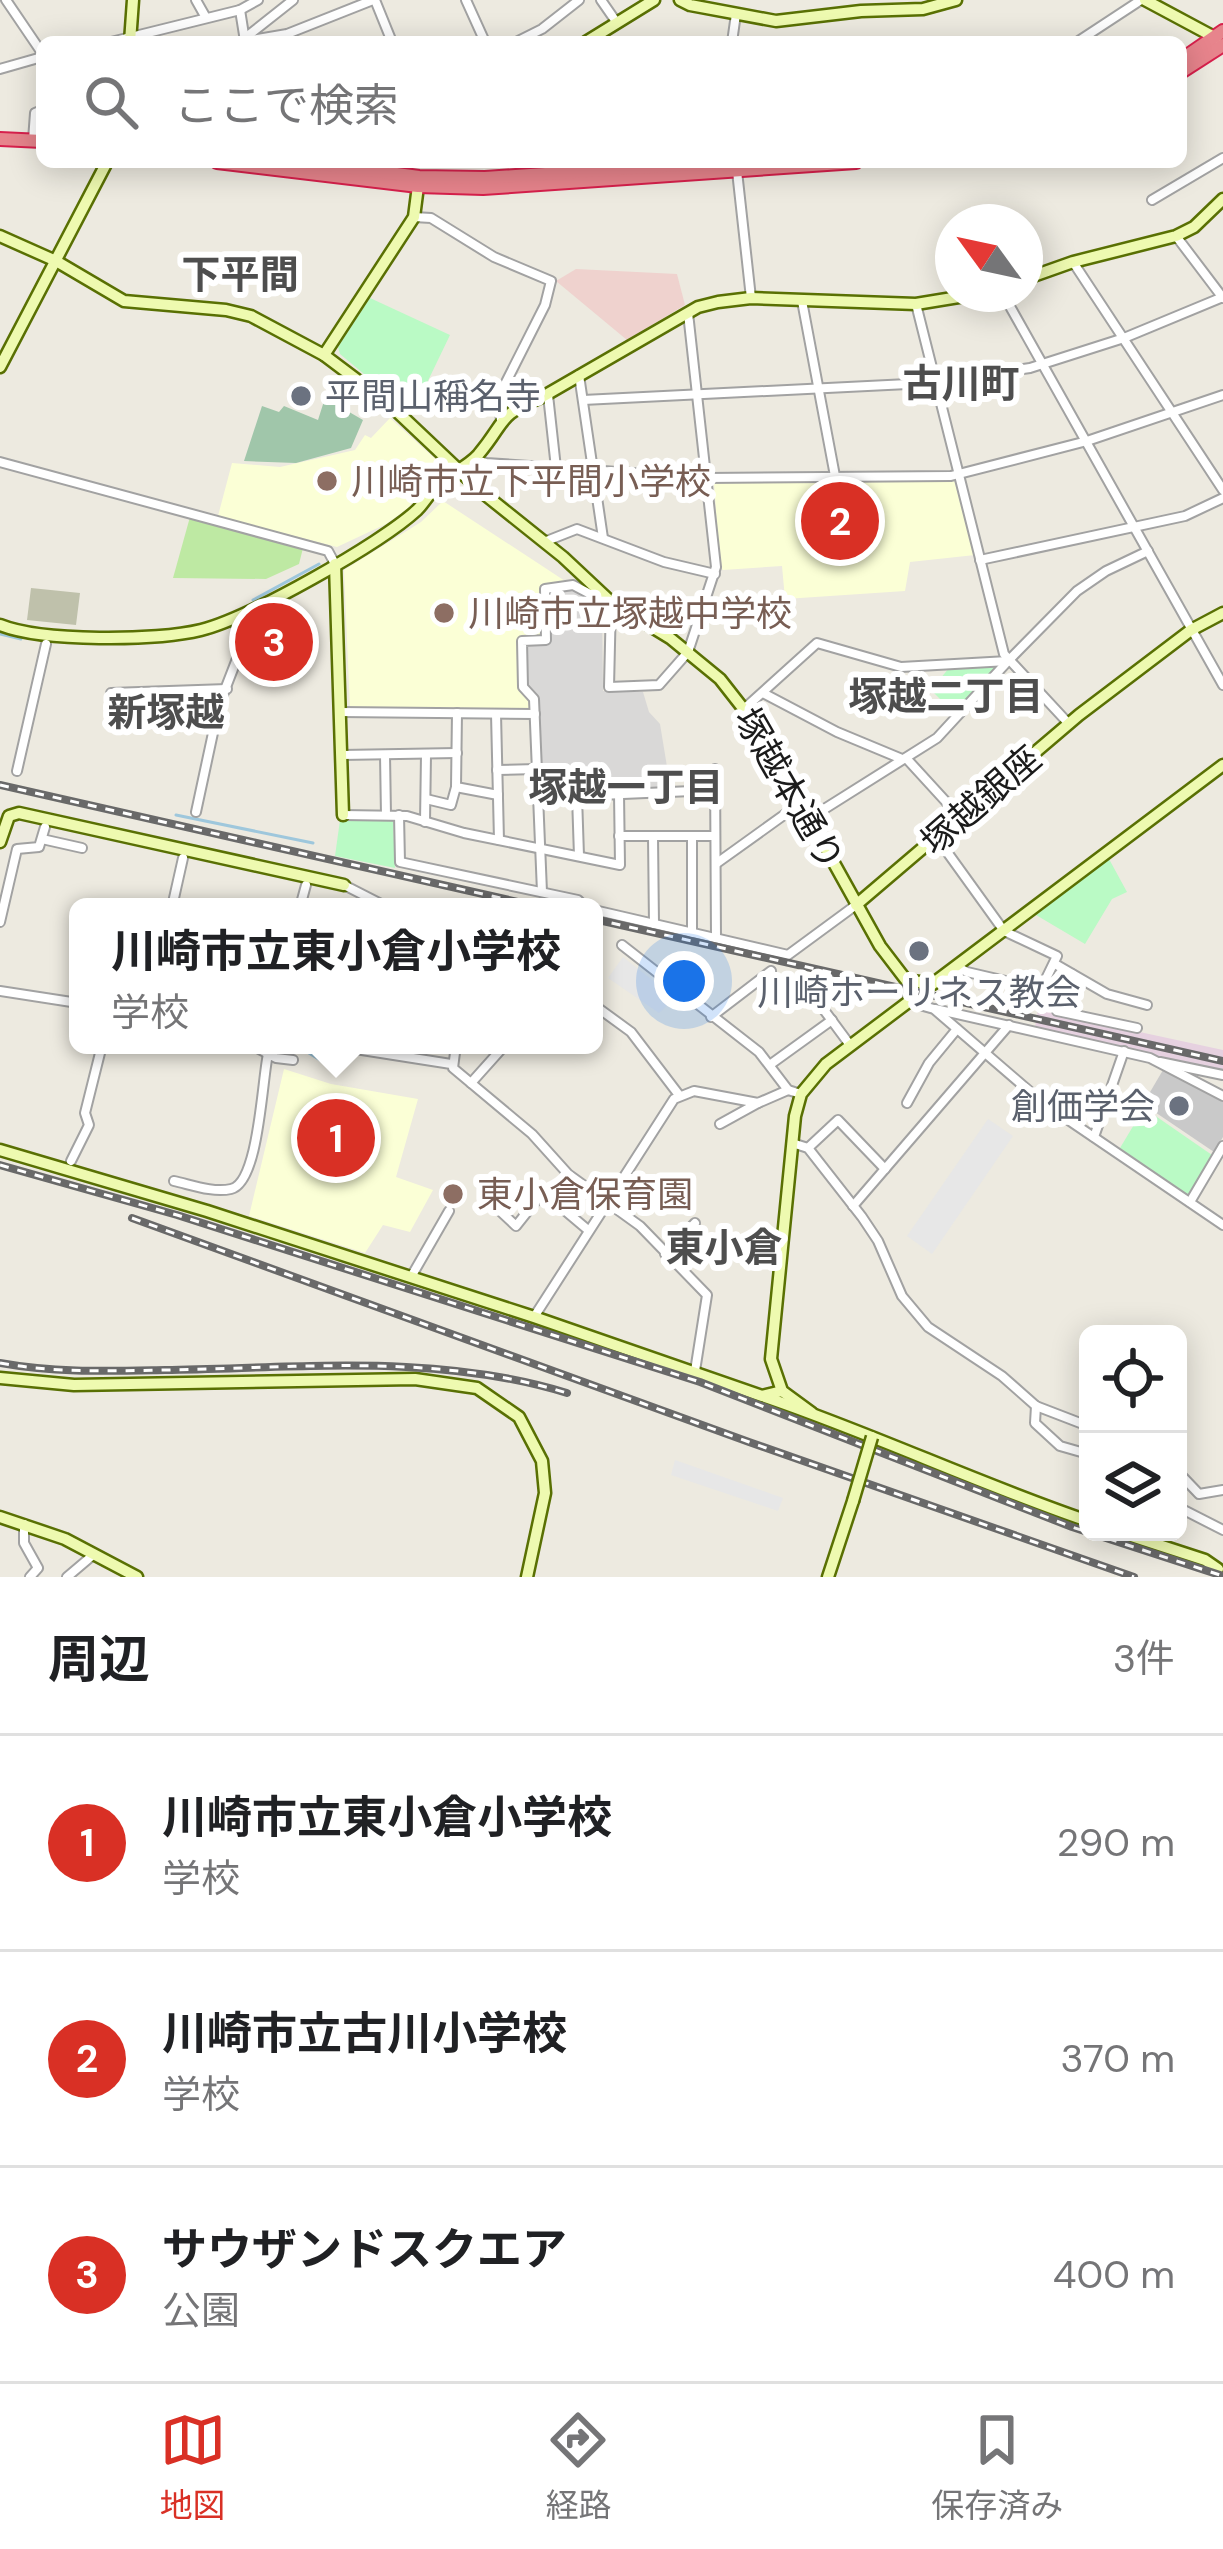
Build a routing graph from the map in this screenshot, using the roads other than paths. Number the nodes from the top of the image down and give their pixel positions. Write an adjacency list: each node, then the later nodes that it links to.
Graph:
1 (6, 0): 30 (street)
2 (134, 0): 18 (street)
3 (196, 0): 16 (street)
4 (258, 0): 14 (street)
5 (292, 0): 21 (street)
6 (374, 0): 22 (street); 23 (street)
7 (466, 0): 24 (street)
8 (579, 0): 25 (street)
9 (602, 0): 17 (street)
10 (654, 0): 17 (street)
11 (680, 0): 15 (street)
12 (956, 0): 15 (street)
13 (1143, 0): 28 (street); 29 (street)
14 (240, 10): 16 (street); 20 (street)
15 (736, 14): 27 (street)
16 (206, 16): 19 (street)
17 (617, 23): 26 (street)
18 (130, 36)
19 (143, 36)
20 (243, 36)
21 (249, 36)
22 (274, 36)
23 (389, 36)
24 (482, 36)
25 (528, 36)
26 (596, 36)
27 (734, 36)
28 (1086, 36)
29 (1221, 39): 32 (highway); 33 (highway)
30 (36, 46)
31 (36, 57): 34 (street)
32 (1187, 57)
33 (1187, 67)
34 (0, 69)
35 (0, 140): 36 (highway)
36 (36, 141)
37 (1223, 158): 45 (street)
38 (104, 168): 49 (street)
39 (322, 168): 40 (highway); 43 (highway)
40 (675, 168)
41 (700, 168): 43 (highway)
42 (732, 168): 52 (street)
43 (418, 186): 46 (street)
44 (1223, 199): 48 (street)
45 (1152, 200)
46 (414, 218): 60 (street); 71 (street)
47 (0, 236): 49 (street, 塚越本通り)
48 (1176, 236): 50 (street); 53 (street)
49 (56, 261): 60 (street, 塚越本通り); 62 (street)
50 (1072, 262): 51 (street); 59 (street)
51 (1043, 272)
52 (751, 298): 54 (street); 58 (street)
53 (1223, 298): 59 (street)
54 (802, 301): 56 (street); 65 (street)
55 (935, 301): 56 (street)
56 (916, 304): 64 (street)
57 (1013, 312): 61 (street)
58 (688, 313): 63 (street); 68 (street)
59 (1124, 338): 61 (street); 70 (street)
60 (324, 355): 75 (street, 塚越本通り)
61 (1043, 365): 64 (street); 72 (street)
62 (0, 368)
63 (579, 373): 66 (street); 69 (street)
64 (934, 382): 65 (street); 78 (street)
65 (818, 390): 68 (street); 79 (street)
66 (547, 394): 71 (street); 76 (street)
67 (1223, 395): 70 (street)
68 (696, 397): 69 (street); 80 (street)
69 (583, 400): 77 (street)
70 (1172, 414): 72 (street); 81 (street)
71 (501, 419): 73 (street)
72 (1087, 441): 78 (street); 82 (street)
73 (474, 459): 75 (street); 76 (street)
74 (0, 463): 87 (street)
75 (459, 468): 84 (street, 塚越本通り); 87 (street)
76 (556, 468): 77 (street)
77 (593, 471): 80 (street); 83 (street)
78 (958, 474): 79 (street); 86 (street)
79 (835, 476): 80 (street)
80 (706, 478): 88 (street)
81 (1223, 494): 82 (street)
82 (1135, 525): 85 (street); 86 (street)
83 (603, 538): 84 (street); 88 (street)
84 (544, 542): 89 (street, 塚越本通り)
85 (1148, 551): 93 (street); 96 (street)
86 (980, 560): 96 (street)
87 (335, 564): 91 (street); 102 (street)
88 (715, 574): 95 (street)
89 (607, 599): 95 (street, 塚越本通り); 95 (street); 105 (street)
90 (1223, 613): 93 (street, 塚越銀座)
91 (0, 625)
92 (236, 626): 98 (street)
93 (1191, 630): 97 (street); 106 (street, 塚越銀座)
94 (46, 644): 116 (street)
95 (688, 652): 101 (street, 塚越本通り)
96 (1008, 661): 100 (street); 106 (street); 111 (street)
97 (1223, 686)
98 (226, 689): 99 (street); 123 (street)
99 (111, 693)
100 (763, 693): 101 (street); 111 (street)
101 (745, 708): 122 (street, 塚越本通り)
102 (340, 712): 103 (street); 108 (street)
103 (457, 713): 104 (street); 107 (street)
104 (496, 713): 105 (street); 114 (street)
105 (535, 714): 113 (street)
106 (1069, 724): 128 (street, 塚越銀座)
107 (457, 753): 110 (street); 117 (street)
108 (342, 755): 109 (street); 124 (street)
109 (385, 755): 110 (street); 125 (street)
110 (426, 755): 121 (street)
111 (904, 759): 127 (street); 128 (street)
112 (1223, 765): 155 (street)
113 (537, 769): 114 (street); 140 (street)
114 (497, 770): 120 (street)
115 (715, 770): 118 (street)
116 (17, 771)
117 (456, 788): 120 (street); 121 (street)
118 (715, 790): 119 (street); 132 (street)
119 (619, 794): 131 (street); 141 (street)
120 (498, 795): 137 (street)
121 (426, 799): 129 (street)
122 (802, 802): 127 (street, 塚越本通り); 143 (street)
123 (196, 812)
124 (343, 815): 125 (street)
125 (386, 815): 126 (street)
126 (399, 815): 129 (street); 146 (street)
127 (810, 818): 151 (street, 塚越本通り)
128 (960, 818): 135 (street, 塚越銀座)
129 (425, 822): 137 (street)
130 (45, 827): 136 (street)
131 (619, 836): 133 (street); 141 (street)
132 (715, 836): 134 (street); 143 (street)
133 (653, 837): 134 (street); 154 (street)
134 (692, 837): 156 (street)
135 (937, 838): 151 (street, 塚越銀座); 155 (street)
136 (42, 839): 139 (street); 153 (street)
137 (500, 840): 140 (street)
138 (0, 842): 145 (street)
139 (82, 848)
140 (541, 848): 141 (street); 146 (street)
141 (579, 856)
142 (183, 858): 147 (street)
143 (716, 864): 157 (street)
144 (306, 885): 148 (street)
145 (344, 885): 149 (street)
146 (542, 892): 150 (street)
147 (174, 898)
148 (302, 898)
149 (369, 898)
150 (569, 898)
151 (856, 905): 157 (street); 163 (street, 塚越本通り)
152 (603, 912): 154 (street)
153 (0, 922)
154 (654, 924): 156 (street)
155 (1004, 931): 159 (street); 160 (street)
156 (692, 933): 157 (street)
157 (716, 938)
158 (622, 945): 176 (street)
159 (1055, 964): 162 (street); 167 (street)
160 (956, 966): 165 (street); 167 (street)
161 (771, 970): 176 (street)
162 (1072, 974): 170 (street); 173 (street)
163 (906, 980): 165 (street); 172 (street)
164 (828, 982): 169 (street)
165 (933, 984): 172 (street)
166 (794, 987): 169 (street)
167 (1041, 989): 170 (street)
168 (0, 991): 171 (street)
169 (813, 994): 177 (street)
170 (1060, 994): 179 (street)
171 (69, 1002)
172 (910, 1002): 174 (street); 181 (street)
173 (1147, 1005)
174 (934, 1009): 178 (street); 180 (street)
175 (603, 1012): 196 (street)
176 (711, 1017): 192 (street)
177 (832, 1020): 181 (street); 192 (street)
178 (1009, 1024): 182 (street); 183 (street)
179 (1137, 1028)
180 (957, 1029): 183 (street); 199 (street)
181 (851, 1046): 195 (street)
182 (1124, 1051): 190 (street); 201 (street)
183 (985, 1053): 201 (street); 207 (street)
184 (100, 1054): 206 (street)
185 (268, 1054): 186 (street); 208 (street)
186 (289, 1054)
187 (387, 1054): 191 (street)
188 (454, 1054): 191 (street)
189 (497, 1054): 194 (street)
190 (1159, 1062): 193 (street); 197 (street)
191 (451, 1064): 194 (street)
192 (771, 1064): 195 (street)
193 (1223, 1075)
194 (471, 1083): 209 (street)
195 (795, 1092): 198 (street); 202 (street)
196 (679, 1095): 198 (street); 209 (street)
197 (1223, 1096)
198 (758, 1103): 200 (street)
199 (907, 1103)
200 (720, 1124)
201 (1094, 1137): 210 (street)
202 (791, 1142): 204 (street); 222 (street)
203 (1223, 1146): 210 (street)
204 (808, 1148): 207 (street); 211 (street)
205 (0, 1150): 218 (street)
206 (71, 1161)
207 (885, 1168): 211 (street)
208 (174, 1181)
209 (605, 1202): 216 (street); 217 (street)
210 (1190, 1202): 215 (street)
211 (853, 1206): 224 (street)
212 (499, 1210): 216 (street)
213 (449, 1211): 218 (street)
214 (695, 1223): 217 (street)
215 (1223, 1226)
216 (588, 1230): 219 (street)
217 (665, 1254): 220 (street)
218 (411, 1277): 219 (street)
219 (534, 1317): 220 (street)
220 (695, 1371): 223 (street)
221 (0, 1378): 242 (street)
222 (782, 1390): 223 (street); 225 (street)
223 (762, 1396): 225 (street)
224 (1036, 1406): 226 (street); 228 (street)
225 (812, 1413): 227 (street)
226 (1079, 1423)
227 (872, 1436): 233 (street); 243 (street, bridge)
228 (1079, 1451)
229 (1187, 1481): 230 (street)
230 (1223, 1490)
231 (1187, 1512): 235 (street)
232 (0, 1517): 234 (street)
233 (1079, 1518)
234 (24, 1524): 237 (street); 239 (street)
235 (1223, 1530)
236 (1147, 1541): 238 (street)
237 (94, 1554): 240 (street); 241 (street)
238 (1221, 1569)
239 (30, 1577)
240 (67, 1577)
241 (136, 1577)
242 (527, 1577)
243 (828, 1577)

